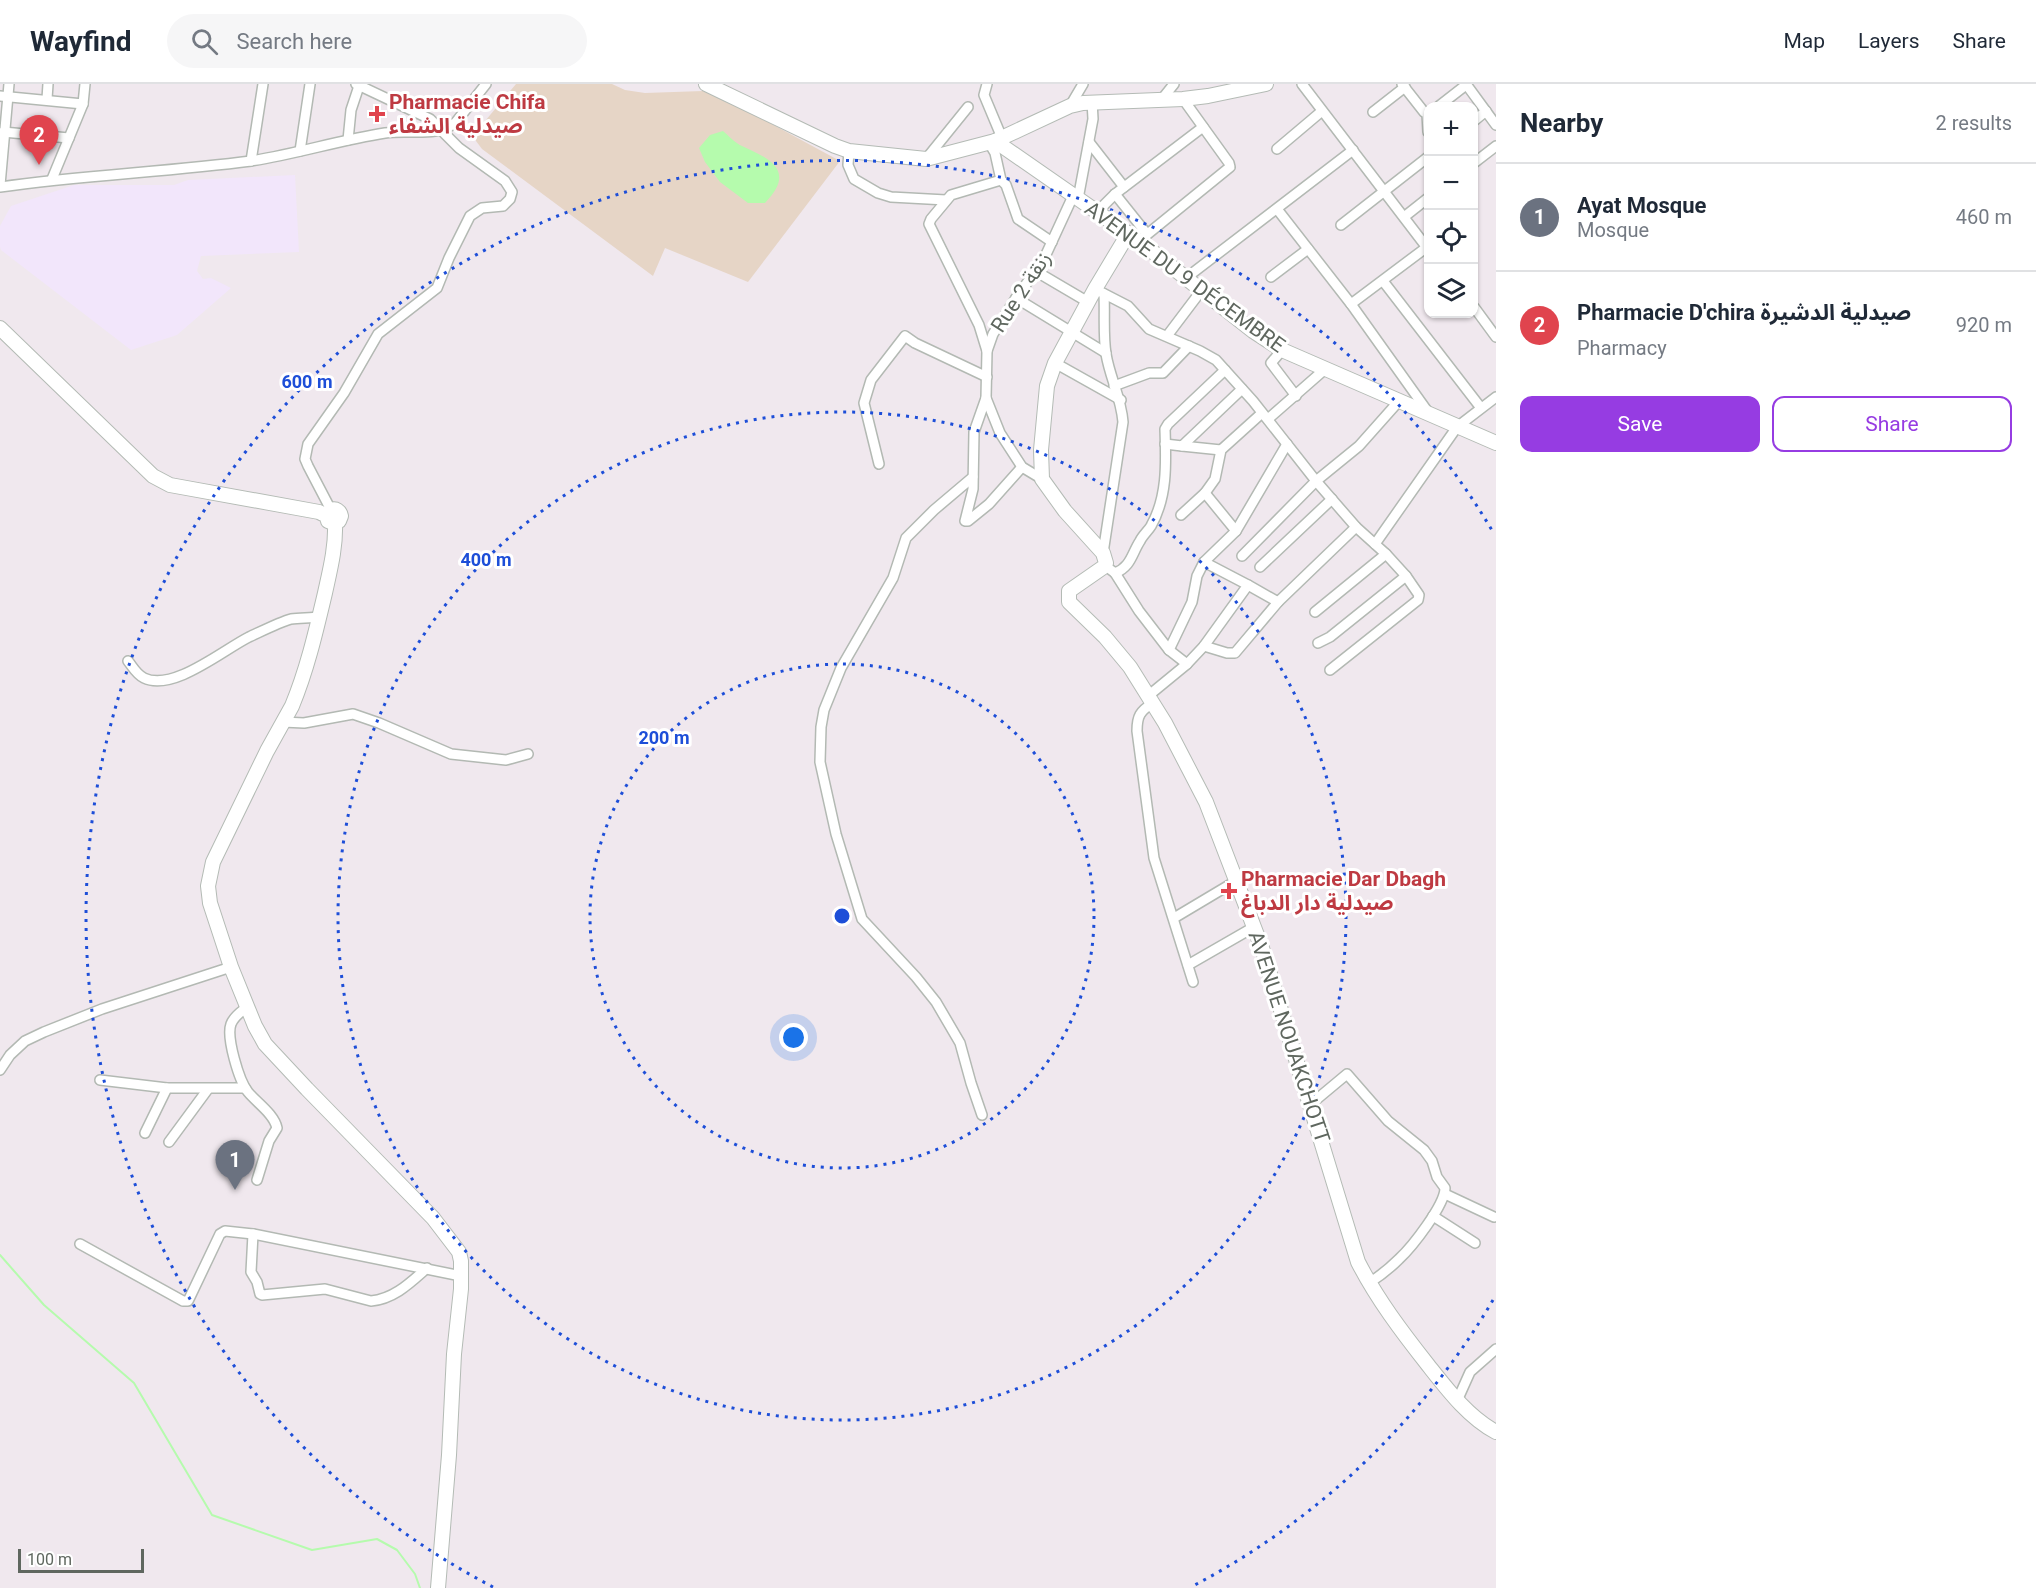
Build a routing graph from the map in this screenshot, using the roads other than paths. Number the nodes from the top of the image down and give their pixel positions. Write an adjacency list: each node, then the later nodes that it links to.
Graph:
1 (9, 84): 17 (street)
2 (48, 84): 19 (street)
3 (85, 84): 24 (street)
4 (263, 84): 48 (street)
5 (310, 84): 43 (street)
6 (486, 84): 34 (street)
7 (706, 84): 44 (street)
8 (987, 84): 37 (street)
9 (1083, 84): 25 (street)
10 (1174, 84): 20 (street)
11 (1220, 84): 18 (street)
12 (1266, 84): 18 (street)
13 (1302, 84): 28 (street)
14 (1466, 84): 23 (street); 29 (street)
15 (357, 85): 34 (street); 38 (street)
16 (1403, 86): 27 (street); 30 (street)
17 (4, 96): 19 (street); 35 (street)
18 (1208, 96): 21 (street)
19 (47, 99): 24 (street)
20 (1162, 99): 21 (street); 22 (street)
21 (1183, 99): 33 (street)
22 (1092, 101): 25 (street); 39 (street, Rue 2 زنقة)
23 (1444, 102)
24 (83, 104): 36 (street)
25 (1070, 106): 37 (street)
26 (968, 107): 45 (street)
27 (1424, 110)
28 (1322, 111): 41 (street); 42 (street)
29 (1486, 111): 31 (street); 32 (street)
30 (1373, 112)
31 (1478, 117)
32 (1496, 125)
33 (1203, 127): 52 (street); 62 (street)
34 (440, 130): 38 (street); 113 (street)
35 (3, 132): 36 (street); 51 (street)
36 (69, 138): 49 (street)
37 (997, 139): 45 (street); 50 (street); 55 (street, AVENUE DU 9 DÉCEMBRE)
38 (348, 140): 43 (street)
39 (1089, 142): 52 (street); 55 (street, Rue 2 زنقة)
40 (1496, 146): 46 (street)
41 (1277, 149)
42 (1353, 150): 53 (street); 58 (street)
43 (300, 151): 48 (street)
44 (849, 151): 45 (street); 56 (street)
45 (926, 159)
46 (1478, 159)
47 (1424, 160): 53 (street)
48 (251, 161): 49 (street)
49 (52, 179): 51 (street)
50 (1002, 180): 56 (street); 63 (street)
51 (0, 186)
52 (1124, 187): 54 (street)
53 (1383, 190): 60 (street); 61 (street)
54 (1115, 194): 59 (street); 62 (street)
55 (1076, 197): 59 (street, AVENUE DU 9 DÉCEMBRE); 63 (street, Rue 2 زنقة)
56 (946, 200): 83 (street)
57 (1424, 201): 60 (street)
58 (1277, 209): 65 (street); 69 (street)
59 (1097, 212): 62 (street, AVENUE DU 9 DÉCEMBRE)
60 (1404, 217): 64 (street)
61 (1341, 225)
62 (1138, 236): 69 (street, AVENUE DU 9 DÉCEMBRE); 71 (street)
63 (1052, 242): 67 (street, Rue 2 زنقة)
64 (1424, 243)
65 (1308, 249): 68 (street); 75 (street)
66 (1424, 251): 70 (street)
67 (1037, 272): 73 (street, Rue 2 زنقة); 74 (street)
68 (1271, 277)
69 (1186, 278): 72 (street, AVENUE DU 9 DÉCEMBRE)
70 (1383, 281): 75 (street); 96 (street)
71 (1100, 291): 74 (street); 79 (street); 84 (street)
72 (1201, 291): 79 (street); 82 (street, AVENUE DU 9 DÉCEMBRE)
73 (1016, 298): 78 (street); 83 (street, Rue 2 زنقة)
74 (1088, 302): 78 (street)
75 (1351, 304): 97 (street)
76 (1478, 314): 80 (street)
77 (0, 328): 113 (street)
78 (1072, 333): 84 (street); 85 (street)
79 (1167, 336): 81 (street)
80 (1496, 337)
81 (1189, 346): 86 (street); 89 (street)
82 (1282, 350): 87 (street, AVENUE DU 9 DÉCEMBRE); 91 (street)
83 (987, 351): 88 (street, Rue 2 زنقة)
84 (1106, 353): 89 (street)
85 (1055, 363): 94 (street); 108 (street)
86 (1225, 370): 90 (street); 101 (street)
87 (1324, 370): 91 (street); 95 (street, AVENUE DU 9 DÉCEMBRE)
88 (987, 377): 93 (street, Rue 2 زنقة); 105 (street)
89 (1114, 386): 94 (street)
90 (1242, 389): 98 (street); 103 (street)
91 (1296, 396): 98 (street)
92 (1496, 397): 96 (street)
93 (986, 398): 106 (street, Rue 2 زنقة); 107 (street)
94 (1121, 400): 120 (street)
95 (1399, 401): 97 (street, AVENUE DU 9 DÉCEMBRE); 109 (street)
96 (1480, 408): 99 (street)
97 (1429, 414): 99 (street, AVENUE DU 9 DÉCEMBRE)
98 (1265, 416): 102 (street); 104 (street)
99 (1457, 427): 100 (street, AVENUE DU 9 DÉCEMBRE); 116 (street)
100 (1496, 443)
101 (1165, 444): 103 (street); 120 (street)
102 (1287, 444): 109 (street); 115 (street)
103 (1182, 446): 104 (street)
104 (1221, 450): 110 (street)
105 (879, 465)
106 (1022, 466): 107 (street); 108 (street, Rue 2 زنقة)
107 (973, 477): 149 (street)
108 (1042, 479): 120 (street)
109 (1316, 481): 111 (street); 118 (street)
110 (1205, 493): 112 (street); 115 (street)
111 (1332, 499): 114 (street); 121 (street)
112 (1181, 515)
113 (331, 516): 126 (street)
114 (1356, 527): 116 (street); 124 (street)
115 (1236, 531): 119 (street)
116 (1375, 544): 117 (street)
117 (1386, 554): 122 (street); 125 (street)
118 (1242, 555)
119 (1204, 562): 123 (street); 129 (street)
120 (1108, 564): 129 (street); 133 (street, AVENUE NOUAKCHOTT)
121 (1260, 567)
122 (1406, 576): 127 (street); 132 (street)
123 (1248, 585): 124 (street); 128 (street)
124 (1278, 602): 128 (street)
125 (1315, 612)
126 (319, 617): 130 (street); 134 (street)
127 (1318, 643)
128 (1204, 646): 131 (street)
129 (1169, 650): 131 (street)
130 (128, 661)
131 (1188, 664): 133 (street)
132 (1330, 670)
133 (1151, 700): 136 (street, AVENUE NOUAKCHOTT); 137 (street)
134 (283, 722): 135 (street); 140 (street)
135 (528, 754)
136 (1236, 881): 137 (street); 138 (street, AVENUE NOUAKCHOTT)
137 (1174, 918): 139 (street)
138 (1254, 927): 139 (street); 148 (street, AVENUE NOUAKCHOTT)
139 (1188, 965): 141 (street)
140 (231, 967): 142 (street); 143 (street)
141 (1193, 982)
142 (247, 1007): 146 (street); 160 (street)
143 (0, 1070)
144 (100, 1080): 145 (street)
145 (167, 1088): 147 (street); 150 (street)
146 (245, 1088): 147 (street); 152 (street)
147 (208, 1089): 151 (street)
148 (1311, 1104): 153 (street); 161 (street, AVENUE NOUAKCHOTT)
149 (982, 1115)
150 (145, 1133)
151 (169, 1142)
152 (257, 1180)
153 (1445, 1194): 154 (street); 155 (street)
154 (1433, 1216): 157 (street); 161 (street)
155 (1494, 1217)
156 (253, 1234): 158 (street); 159 (street); 159 (street)
157 (1475, 1243)
158 (80, 1244)
159 (426, 1268): 160 (street)
160 (461, 1276): 165 (street)
161 (1369, 1283): 163 (street, AVENUE NOUAKCHOTT)
162 (1496, 1348): 163 (street)
163 (1457, 1401): 164 (street, AVENUE NOUAKCHOTT)
164 (1496, 1432)
165 (438, 1588)

